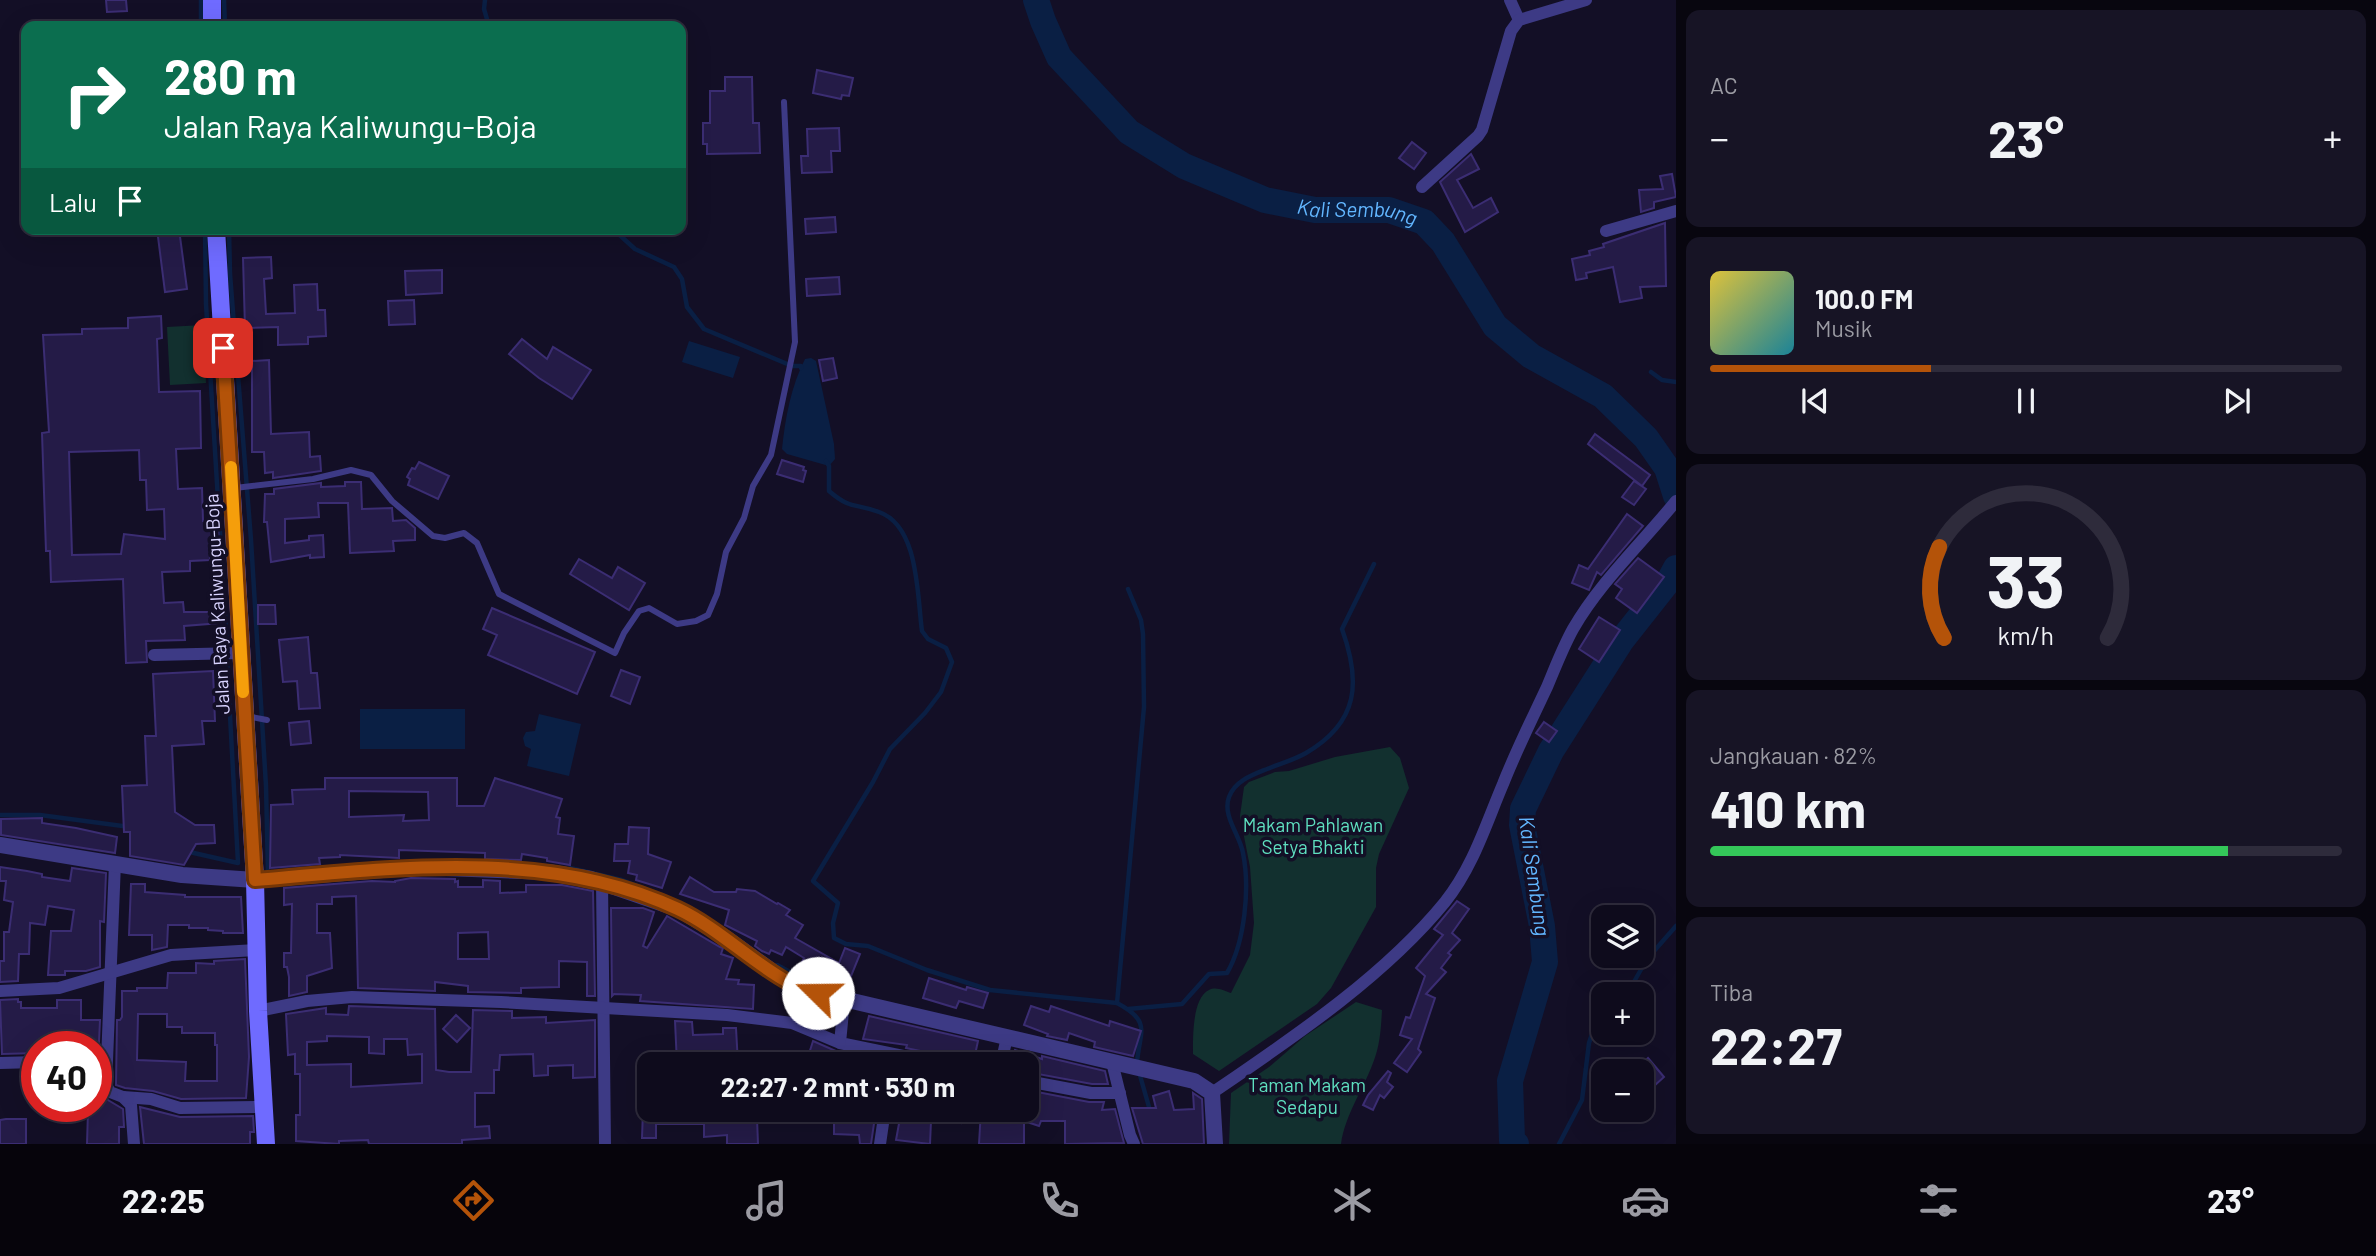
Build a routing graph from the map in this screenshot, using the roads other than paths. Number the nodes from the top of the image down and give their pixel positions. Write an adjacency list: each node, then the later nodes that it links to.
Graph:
1 (212, 0): 5 (main road)
2 (1510, 0): 4 (street)
3 (1586, 0): 4 (street)
4 (1519, 20): 7 (street)
5 (212, 21)
6 (785, 102): 11 (lane)
7 (1422, 187)
8 (1676, 211): 9 (street)
9 (1606, 231)
10 (215, 235): 11 (main road, Jalan Raya Kaliwungu-Boja)
11 (233, 488): 13 (main road, Jalan Raya Kaliwungu-Boja)
12 (1676, 501): 38 (street)
13 (240, 653): 14 (street); 15 (main road, Jalan Raya Kaliwungu-Boja)
14 (154, 656)
15 (244, 716): 16 (lane); 19 (main road, Jalan Raya Kaliwungu-Boja)
16 (267, 720)
17 (0, 845): 18 (street)
18 (115, 863): 19 (street); 22 (street)
19 (255, 880): 20 (street); 21 (main road, Jalan Raya Kaliwungu-Boja)
20 (602, 882): 24 (street); 25 (street)
21 (256, 950): 22 (street); 26 (main road, Jalan Raya Kaliwungu-Boja)
22 (109, 973): 23 (street); 27 (street)
23 (0, 991)
24 (844, 1001): 28 (street); 29 (street)
25 (603, 1008): 26 (street); 29 (street); 44 (street)
26 (258, 1010): 40 (main road, Jalan Raya Kaliwungu-Boja)
27 (104, 1031)
28 (1007, 1037): 31 (street); 34 (street)
29 (840, 1043): 30 (street)
30 (869, 1052)
31 (1004, 1052)
32 (21, 1062): 33 (street)
33 (0, 1063)
34 (1117, 1063): 37 (street); 38 (street)
35 (1039, 1084): 37 (street)
36 (112, 1092): 39 (street)
37 (1119, 1093): 46 (street)
38 (1212, 1093): 47 (street)
39 (123, 1097): 40 (street); 42 (street)
40 (263, 1107): 43 (main road, Jalan Raya Kaliwungu-Boja)
41 (883, 1122): 45 (street)
42 (134, 1144)
43 (266, 1144)
44 (605, 1144)
45 (880, 1144)
46 (1134, 1144)
47 (1214, 1144)

